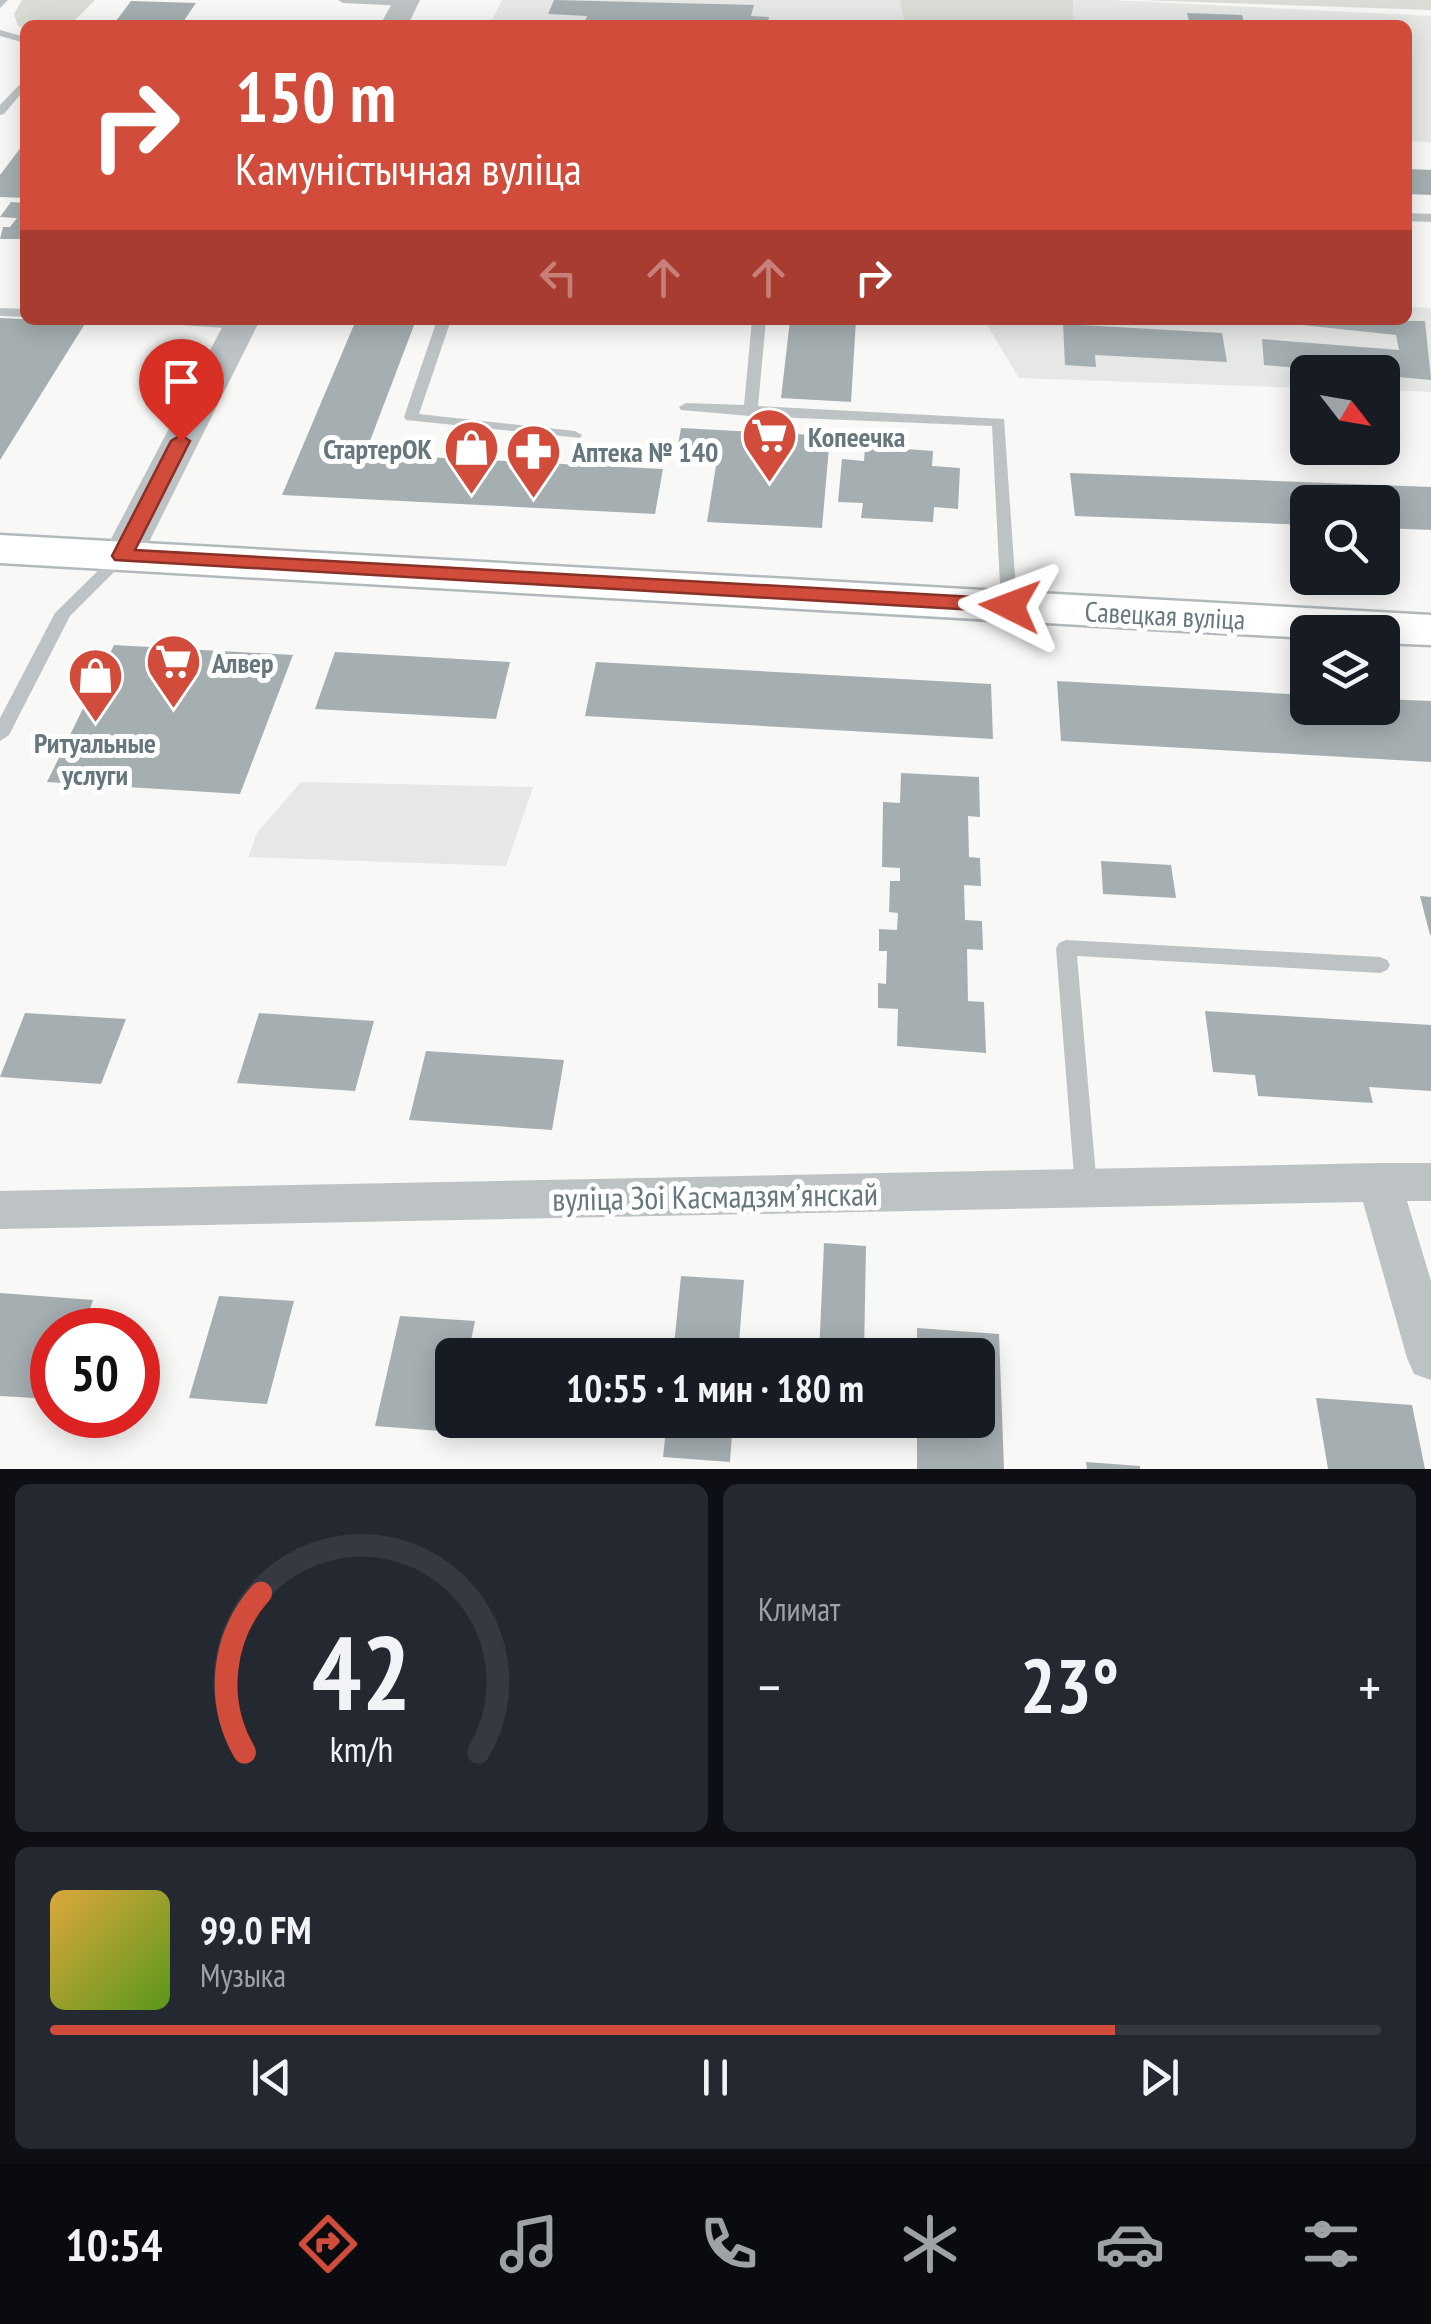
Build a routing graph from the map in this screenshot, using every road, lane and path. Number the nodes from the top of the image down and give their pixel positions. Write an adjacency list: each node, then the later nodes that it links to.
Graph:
1 (343, 0): 2 (lane)
2 (402, 9)
3 (20, 88): 4 (lane)
4 (0, 112)
5 (240, 325): 12 (street)
6 (442, 325): 10 (lane)
7 (759, 325): 9 (lane)
8 (686, 407): 9 (lane)
9 (750, 412): 13 (lane)
10 (574, 435)
11 (0, 549): 12 (main road, Савецкая вуліца)
12 (122, 556): 13 (main road, Савецкая вуліца); 15 (lane)
13 (1010, 606): 14 (main road, Савецкая вуліца)
14 (1431, 630)
15 (0, 735)
16 (1380, 965): 19 (lane)
17 (1380, 1182): 18 (street, вуліца Зоі Касмадзямʼянскай); 19 (street, вуліца Зоі Касмадзямʼянскай); 21 (street)
18 (1431, 1182)
19 (1086, 1188): 20 (street, вуліца Зоі Касмадзямʼянскай)
20 (0, 1210)
21 (1431, 1358)

